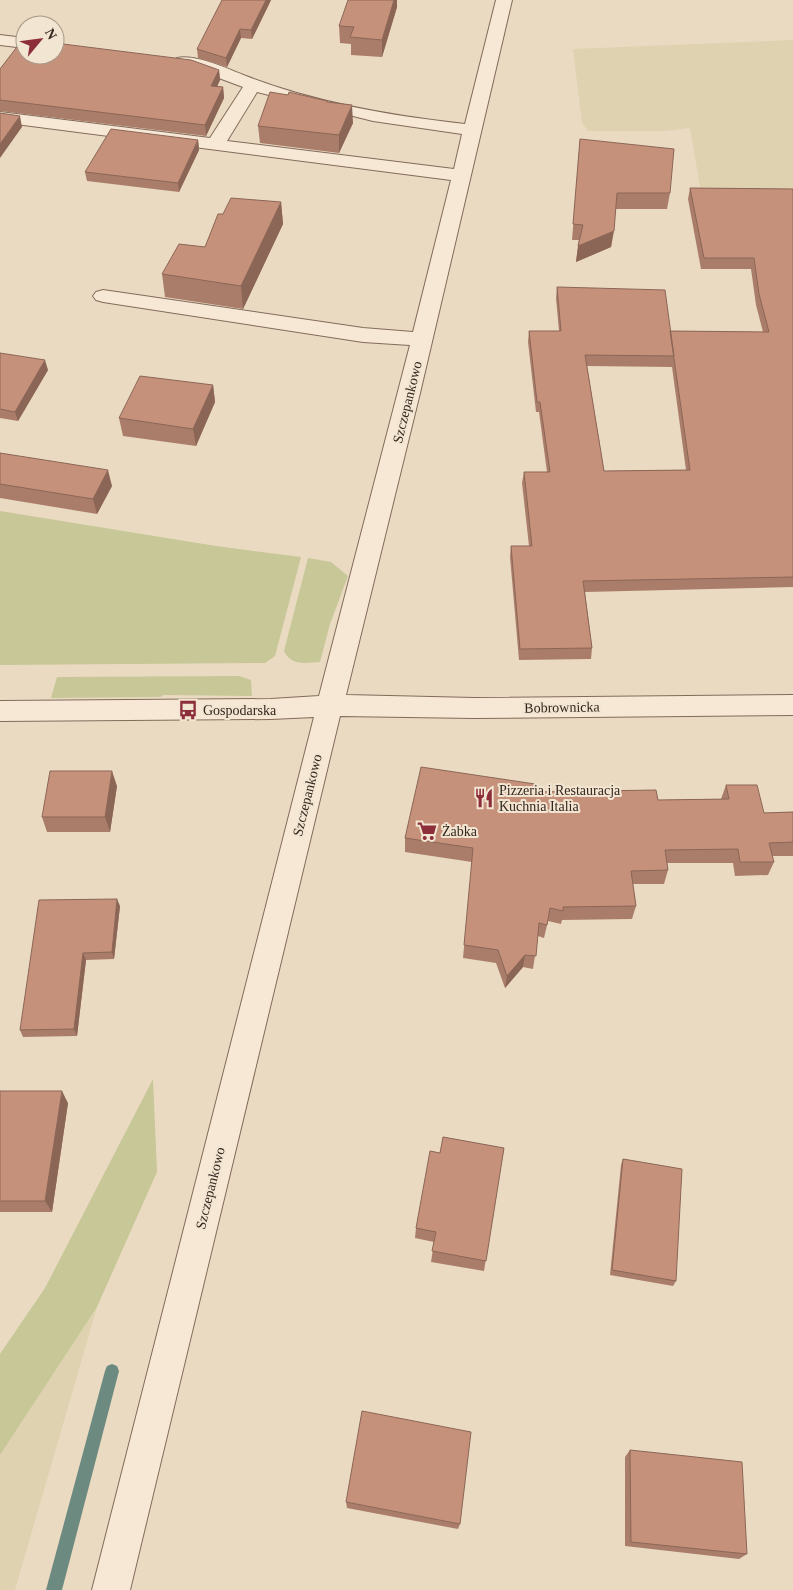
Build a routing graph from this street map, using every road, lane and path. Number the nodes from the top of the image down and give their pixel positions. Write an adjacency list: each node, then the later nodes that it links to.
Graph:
1 (504, 0): 7 (street, Szczepankowo)
2 (0, 40): 3 (street)
3 (15, 42)
4 (168, 60): 5 (street)
5 (253, 85): 7 (street); 8 (street)
6 (0, 117): 8 (street)
7 (472, 130): 9 (street, Szczepankowo)
8 (216, 144): 9 (street)
9 (462, 176): 11 (street, Szczepankowo)
10 (103, 296): 11 (street)
11 (422, 339): 13 (street, Szczepankowo)
12 (793, 705): 13 (street, Bobrownicka)
13 (331, 706): 14 (street); 15 (street, Szczepankowo)
14 (0, 711)
15 (111, 1590)

